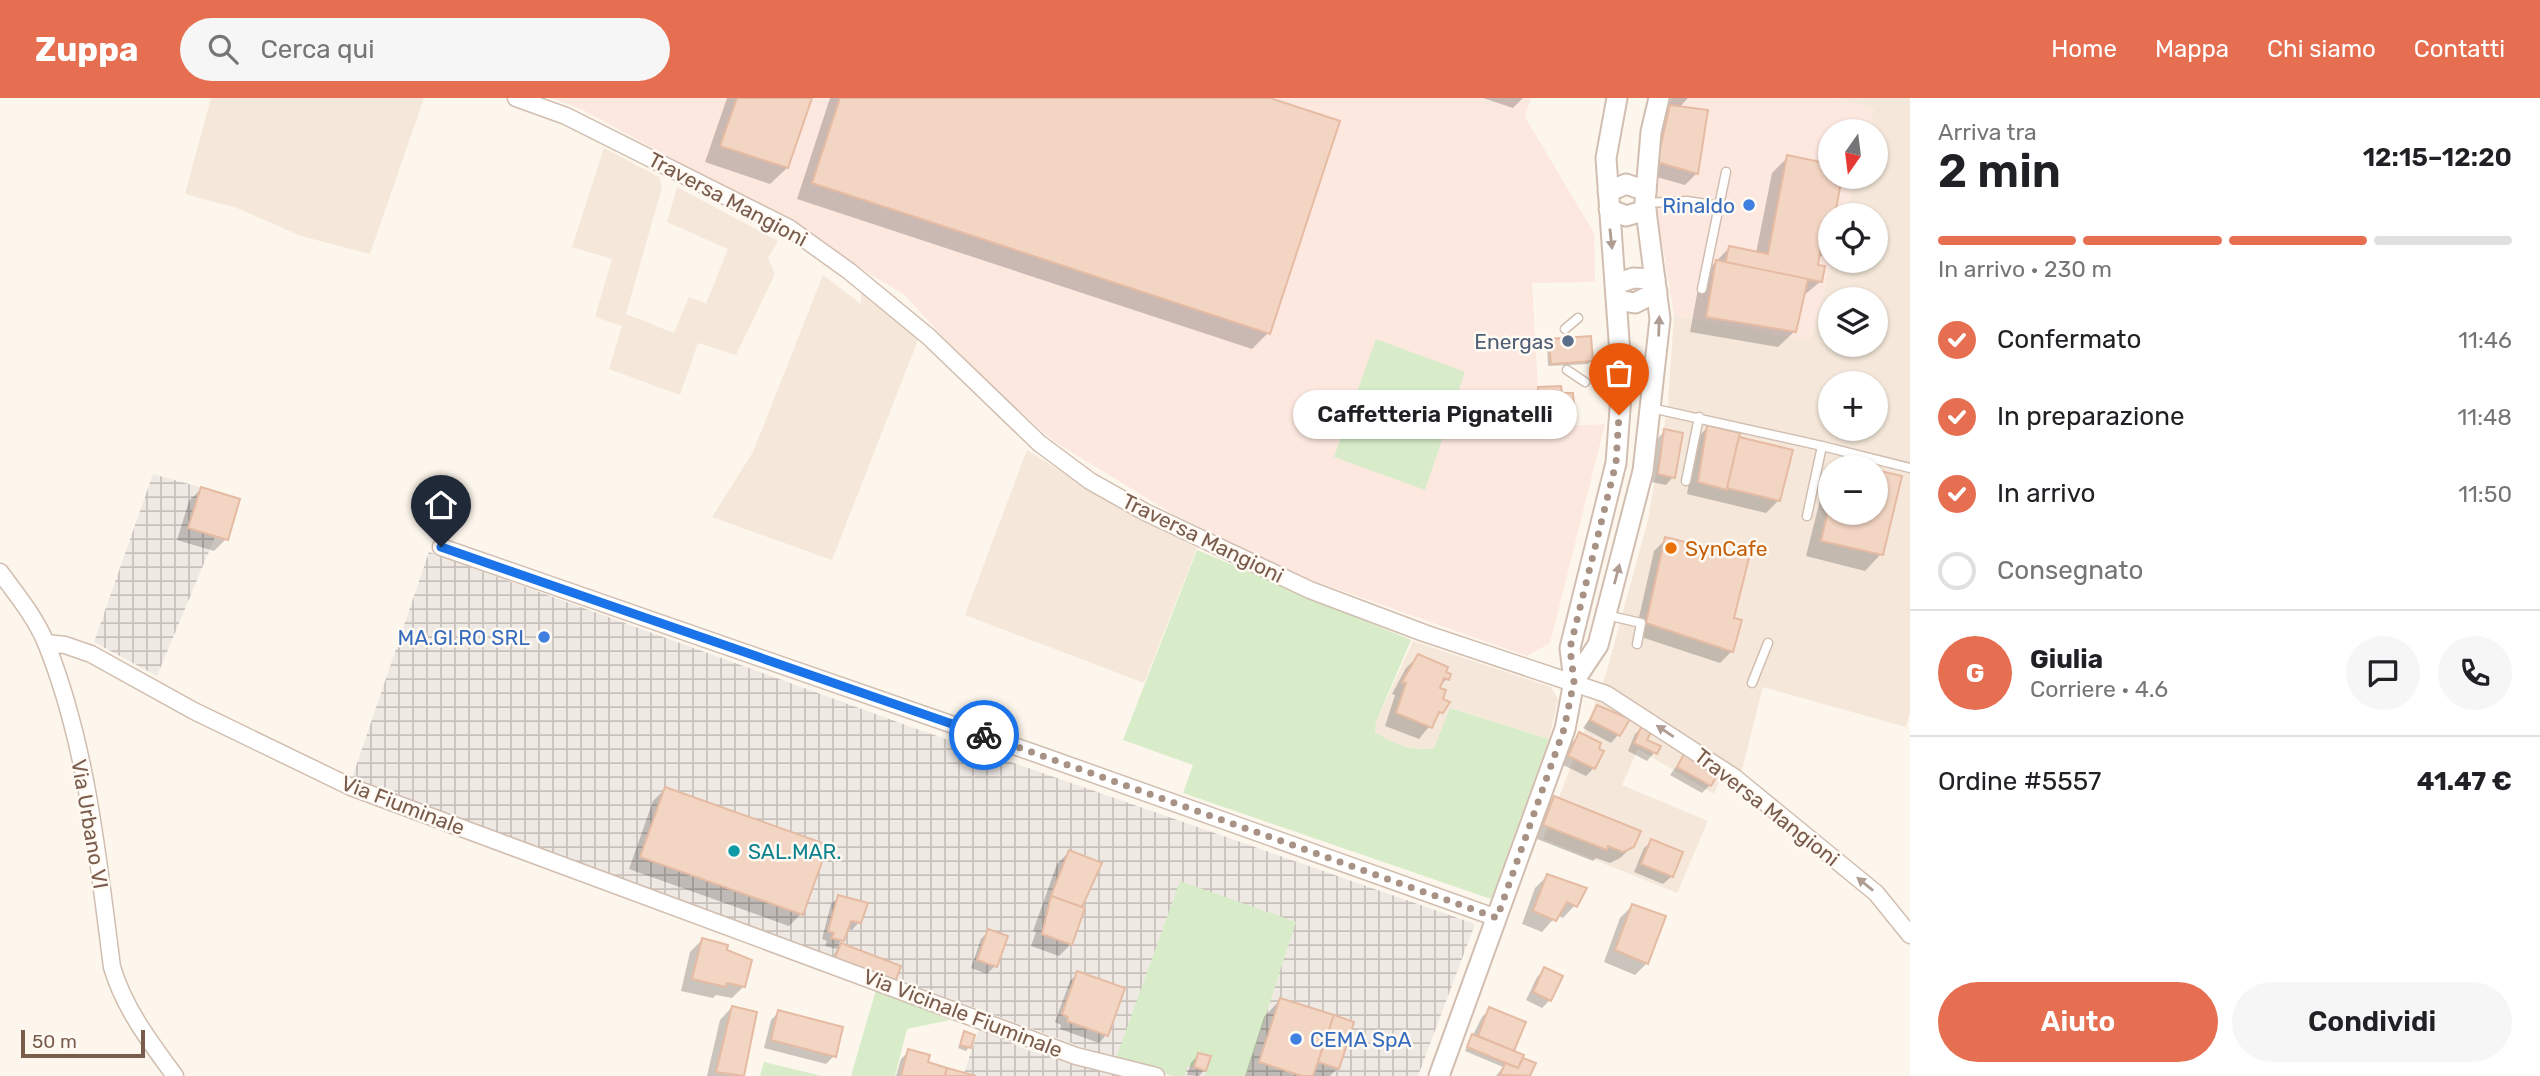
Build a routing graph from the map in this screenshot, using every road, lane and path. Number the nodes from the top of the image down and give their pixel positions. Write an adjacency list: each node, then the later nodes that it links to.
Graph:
1 (516, 98): 32 (street, Traversa Mangioni)
2 (1617, 98): 5 (street)
3 (1659, 98): 6 (street)
4 (1726, 172): 7 (lane)
5 (1608, 201): 6 (street); 6 (street); 10 (street, one-way to 10)
6 (1645, 202): 7 (lane); 8 (street)
7 (1719, 205): 9 (lane)
8 (1656, 286): 10 (street); 17 (street, one-way to 8)
9 (1702, 289)
10 (1617, 292): 13 (street)
11 (1578, 318): 12 (lane)
12 (1565, 329)
13 (1621, 369): 16 (street); 17 (street)
14 (1567, 370): 15 (lane)
15 (1585, 383)
16 (1621, 391): 17 (street); 22 (street)
17 (1653, 392): 18 (lane); 23 (street)
18 (1699, 417): 19 (lane); 21 (lane)
19 (1822, 446): 20 (lane); 24 (lane)
20 (1910, 468)
21 (1686, 481)
22 (1603, 509): 23 (street); 27 (street)
23 (1632, 516): 28 (street, one-way to 23)
24 (1807, 516)
25 (441, 547): 34 (street)
26 (0, 572): 29 (street, Via Urbano VI)
27 (1579, 602): 28 (street); 32 (street)
28 (1607, 610): 31 (lane); 32 (street)
29 (46, 643): 36 (street, Via Fiuminale); 37 (street, Via Urbano VI)
30 (1768, 643): 33 (lane)
31 (1637, 644)
32 (1574, 681): 34 (street); 35 (street, Traversa Mangioni, one-way to 32)
33 (1752, 682)
34 (1497, 918): 39 (street)
35 (1910, 935)
36 (773, 941): 38 (street, Via Vicinale Fiuminale)
37 (175, 1076)
38 (1156, 1076)
39 (1439, 1076)

